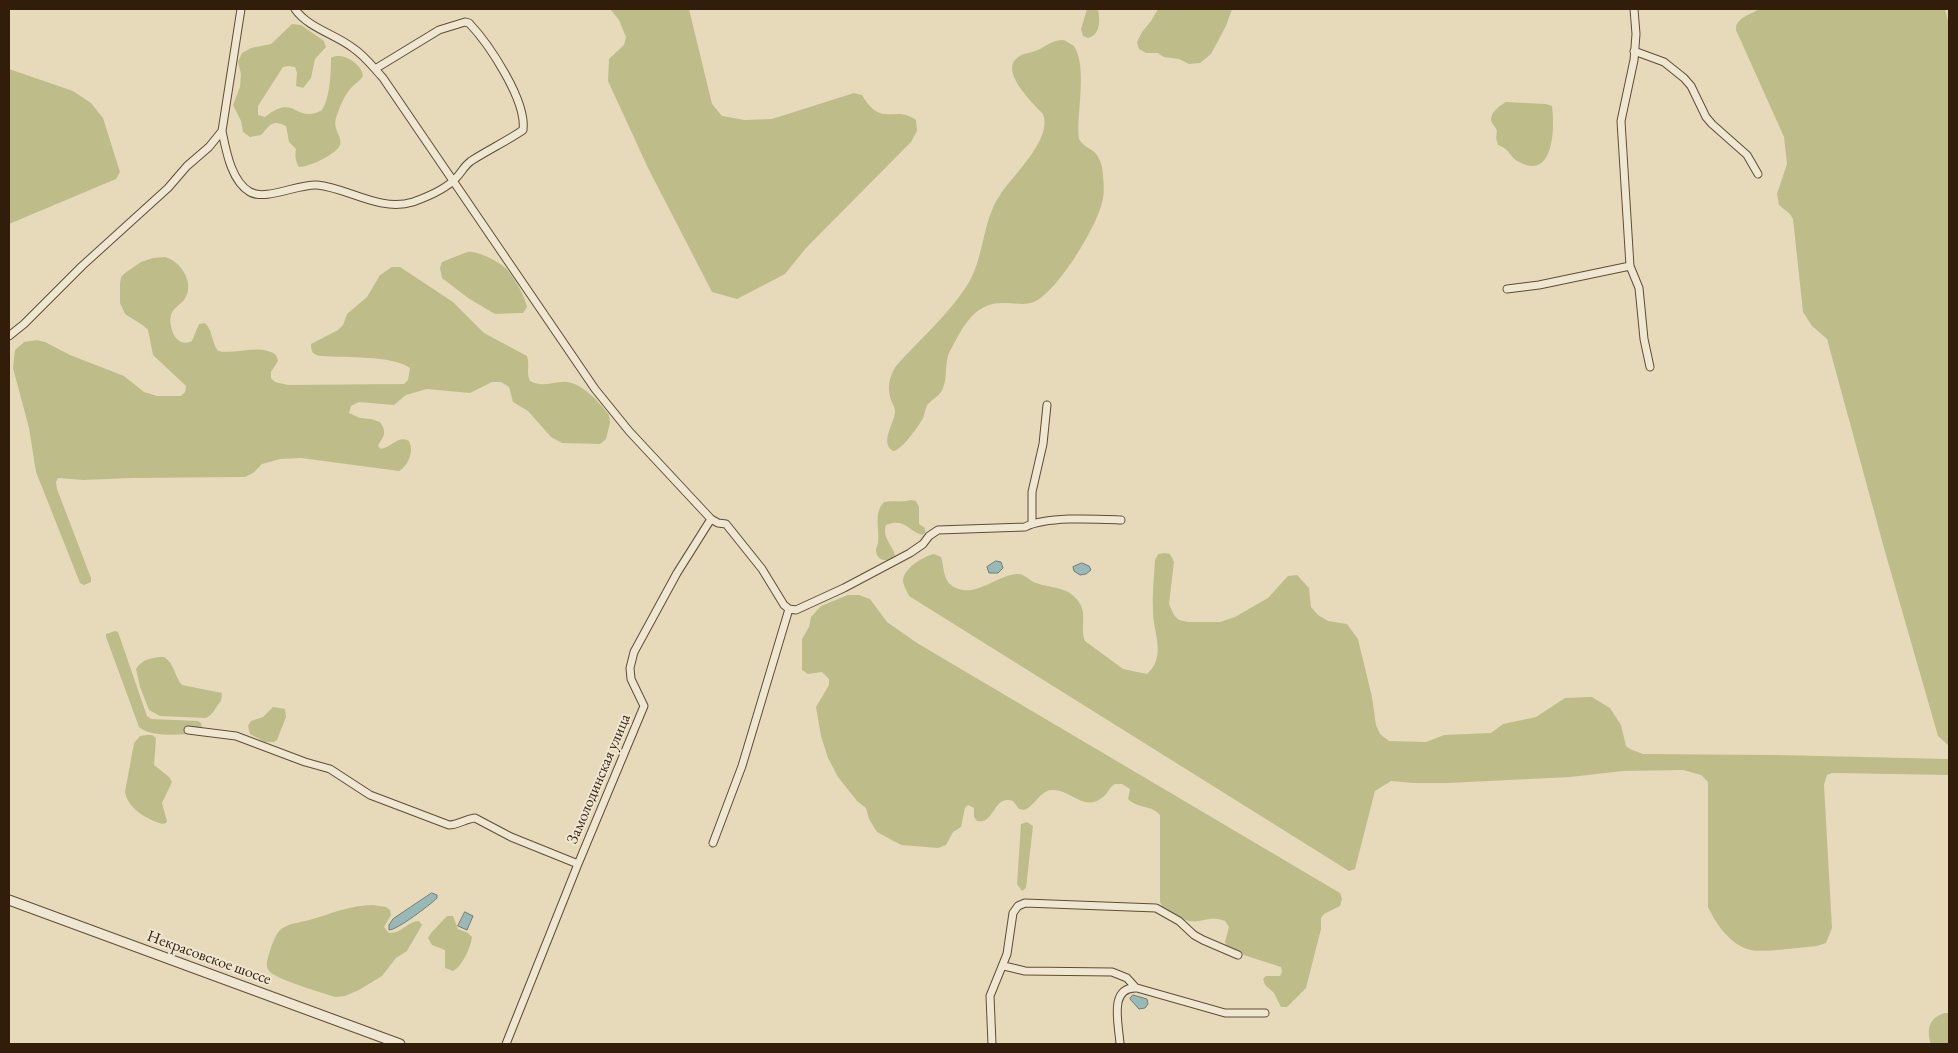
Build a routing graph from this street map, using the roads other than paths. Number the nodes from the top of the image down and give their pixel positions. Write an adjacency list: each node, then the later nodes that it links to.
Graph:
1 (241, 9): 6 (street)
2 (295, 9): 5 (street)
3 (1634, 9): 4 (street)
4 (1634, 51): 7 (street); 9 (street)
5 (375, 69): 8 (street); 8 (street)
6 (222, 131): 8 (street); 11 (street)
7 (1758, 174)
8 (453, 181): 14 (street)
9 (1630, 266): 10 (street); 12 (street)
10 (1507, 289)
11 (9, 336)
12 (1650, 367)
13 (1047, 405): 16 (street)
14 (711, 519): 17 (street); 20 (street, Замолодинская улица)
15 (1122, 520): 16 (street)
16 (1032, 524): 17 (street)
17 (789, 609): 19 (street)
18 (188, 730): 20 (street)
19 (713, 844)
20 (578, 864): 27 (street, Замолодинская улица)
21 (9, 900): 26 (street, Некрасовское шоссе)
22 (1238, 955): 23 (street)
23 (1004, 966): 24 (street); 28 (street)
24 (1136, 988): 25 (street); 29 (street)
25 (1264, 1013)
26 (400, 1044)
27 (506, 1044)
28 (992, 1044)
29 (1120, 1044)

